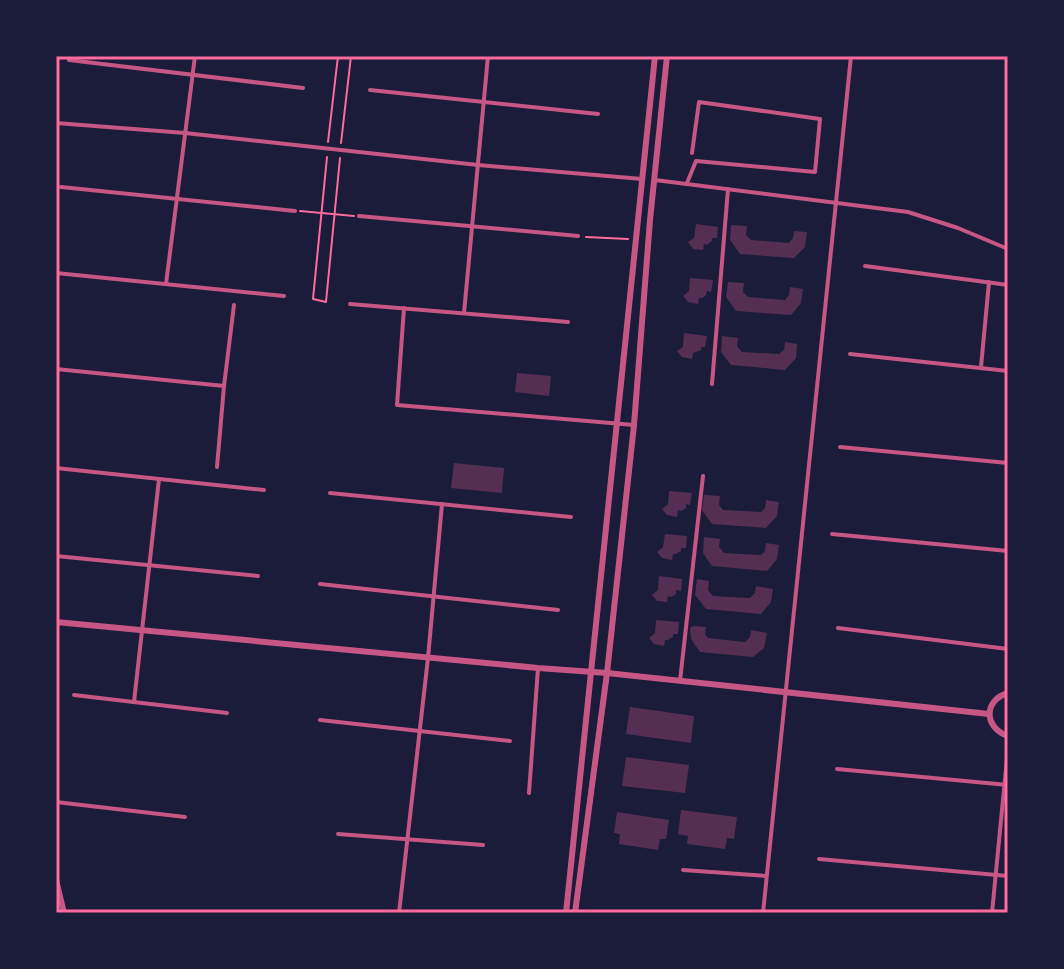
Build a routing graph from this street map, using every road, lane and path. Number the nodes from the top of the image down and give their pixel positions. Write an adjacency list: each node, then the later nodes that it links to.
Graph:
1 (195, 56): 9 (street)
2 (338, 56): 16 (path)
3 (351, 56): 17 (path)
4 (488, 56): 12 (street)
5 (655, 56): 20 (street)
6 (667, 56): 21 (street)
7 (851, 56): 26 (street)
8 (69, 60): 9 (street)
9 (193, 75): 10 (street); 15 (street)
10 (303, 88)
11 (370, 90): 12 (street)
12 (484, 101): 13 (street); 19 (street)
13 (598, 114)
14 (56, 123): 15 (street)
15 (185, 133): 16 (street); 25 (street)
16 (328, 148): 17 (street); 28 (path)
17 (341, 150): 19 (street); 29 (path)
18 (692, 153): 22 (street)
19 (478, 165): 20 (street); 31 (street)
20 (642, 179): 21 (street); 33 (street)
21 (655, 180): 22 (street); 53 (street)
22 (687, 183): 24 (street)
23 (61, 187): 25 (street)
24 (728, 189): 26 (street); 50 (street)
25 (177, 198): 27 (street); 38 (street)
26 (836, 202): 34 (street); 81 (street)
27 (295, 211): 28 (path)
28 (321, 213): 29 (path); 29 (path)
29 (334, 214): 30 (path)
30 (359, 216): 31 (street)
31 (472, 227): 32 (street); 44 (street)
32 (578, 236): 33 (path)
33 (637, 239): 52 (street)
34 (1008, 249)
35 (865, 266): 37 (street)
36 (56, 273): 38 (street)
37 (989, 282): 39 (street); 47 (street)
38 (166, 284): 40 (street)
39 (1008, 285)
40 (284, 296)
41 (350, 304): 43 (street)
42 (234, 305): 51 (street)
43 (404, 308): 44 (street); 52 (street)
44 (464, 313): 45 (street)
45 (568, 322)
46 (850, 354): 47 (street)
47 (981, 368): 49 (street)
48 (56, 369): 51 (street)
49 (1008, 371)
50 (712, 384)
51 (224, 386): 56 (street)
52 (618, 423): 53 (street); 78 (street)
53 (634, 425): 79 (street)
54 (840, 447): 55 (street)
55 (1008, 463)
56 (217, 467)
57 (56, 468): 59 (street)
58 (703, 476): 80 (street)
59 (159, 479): 60 (street); 67 (street)
60 (264, 490)
61 (330, 493): 62 (street)
62 (442, 504): 63 (street); 70 (street)
63 (571, 517)
64 (832, 534): 65 (street)
65 (1008, 551)
66 (56, 556): 67 (street)
67 (149, 565): 68 (street); 74 (street)
68 (258, 576)
69 (320, 584): 70 (street)
70 (434, 596): 71 (street); 76 (street)
71 (558, 610)
72 (56, 622): 74 (street)
73 (838, 628): 75 (street)
74 (142, 629): 76 (street); 84 (street)
75 (1008, 649)
76 (428, 658): 77 (street); 88 (street)
77 (538, 668): 78 (street); 94 (street)
78 (590, 672): 79 (street); 108 (street)
79 (607, 673): 80 (street); 109 (street)
80 (680, 681): 81 (street)
81 (786, 692): 86 (street); 103 (street)
82 (1008, 693): 86 (street)
83 (74, 695): 84 (street)
84 (134, 702): 85 (street)
85 (227, 713)
86 (989, 714): 89 (street)
87 (320, 720): 88 (street)
88 (420, 730): 90 (street); 98 (street)
89 (1008, 736)
90 (510, 741)
91 (1008, 748): 93 (street)
92 (837, 769): 93 (street)
93 (1006, 785): 102 (street)
94 (529, 793)
95 (56, 802): 96 (street)
96 (185, 817)
97 (338, 834): 98 (street)
98 (408, 838): 99 (street); 107 (street)
99 (483, 845)
100 (819, 859): 102 (street)
101 (683, 870): 103 (street)
102 (995, 875): 104 (street); 111 (street)
103 (766, 876): 110 (street)
104 (1008, 876)
105 (56, 880): 106 (street)
106 (64, 913)
107 (399, 913)
108 (566, 913)
109 (575, 913)
110 (763, 913)
111 (992, 913)

